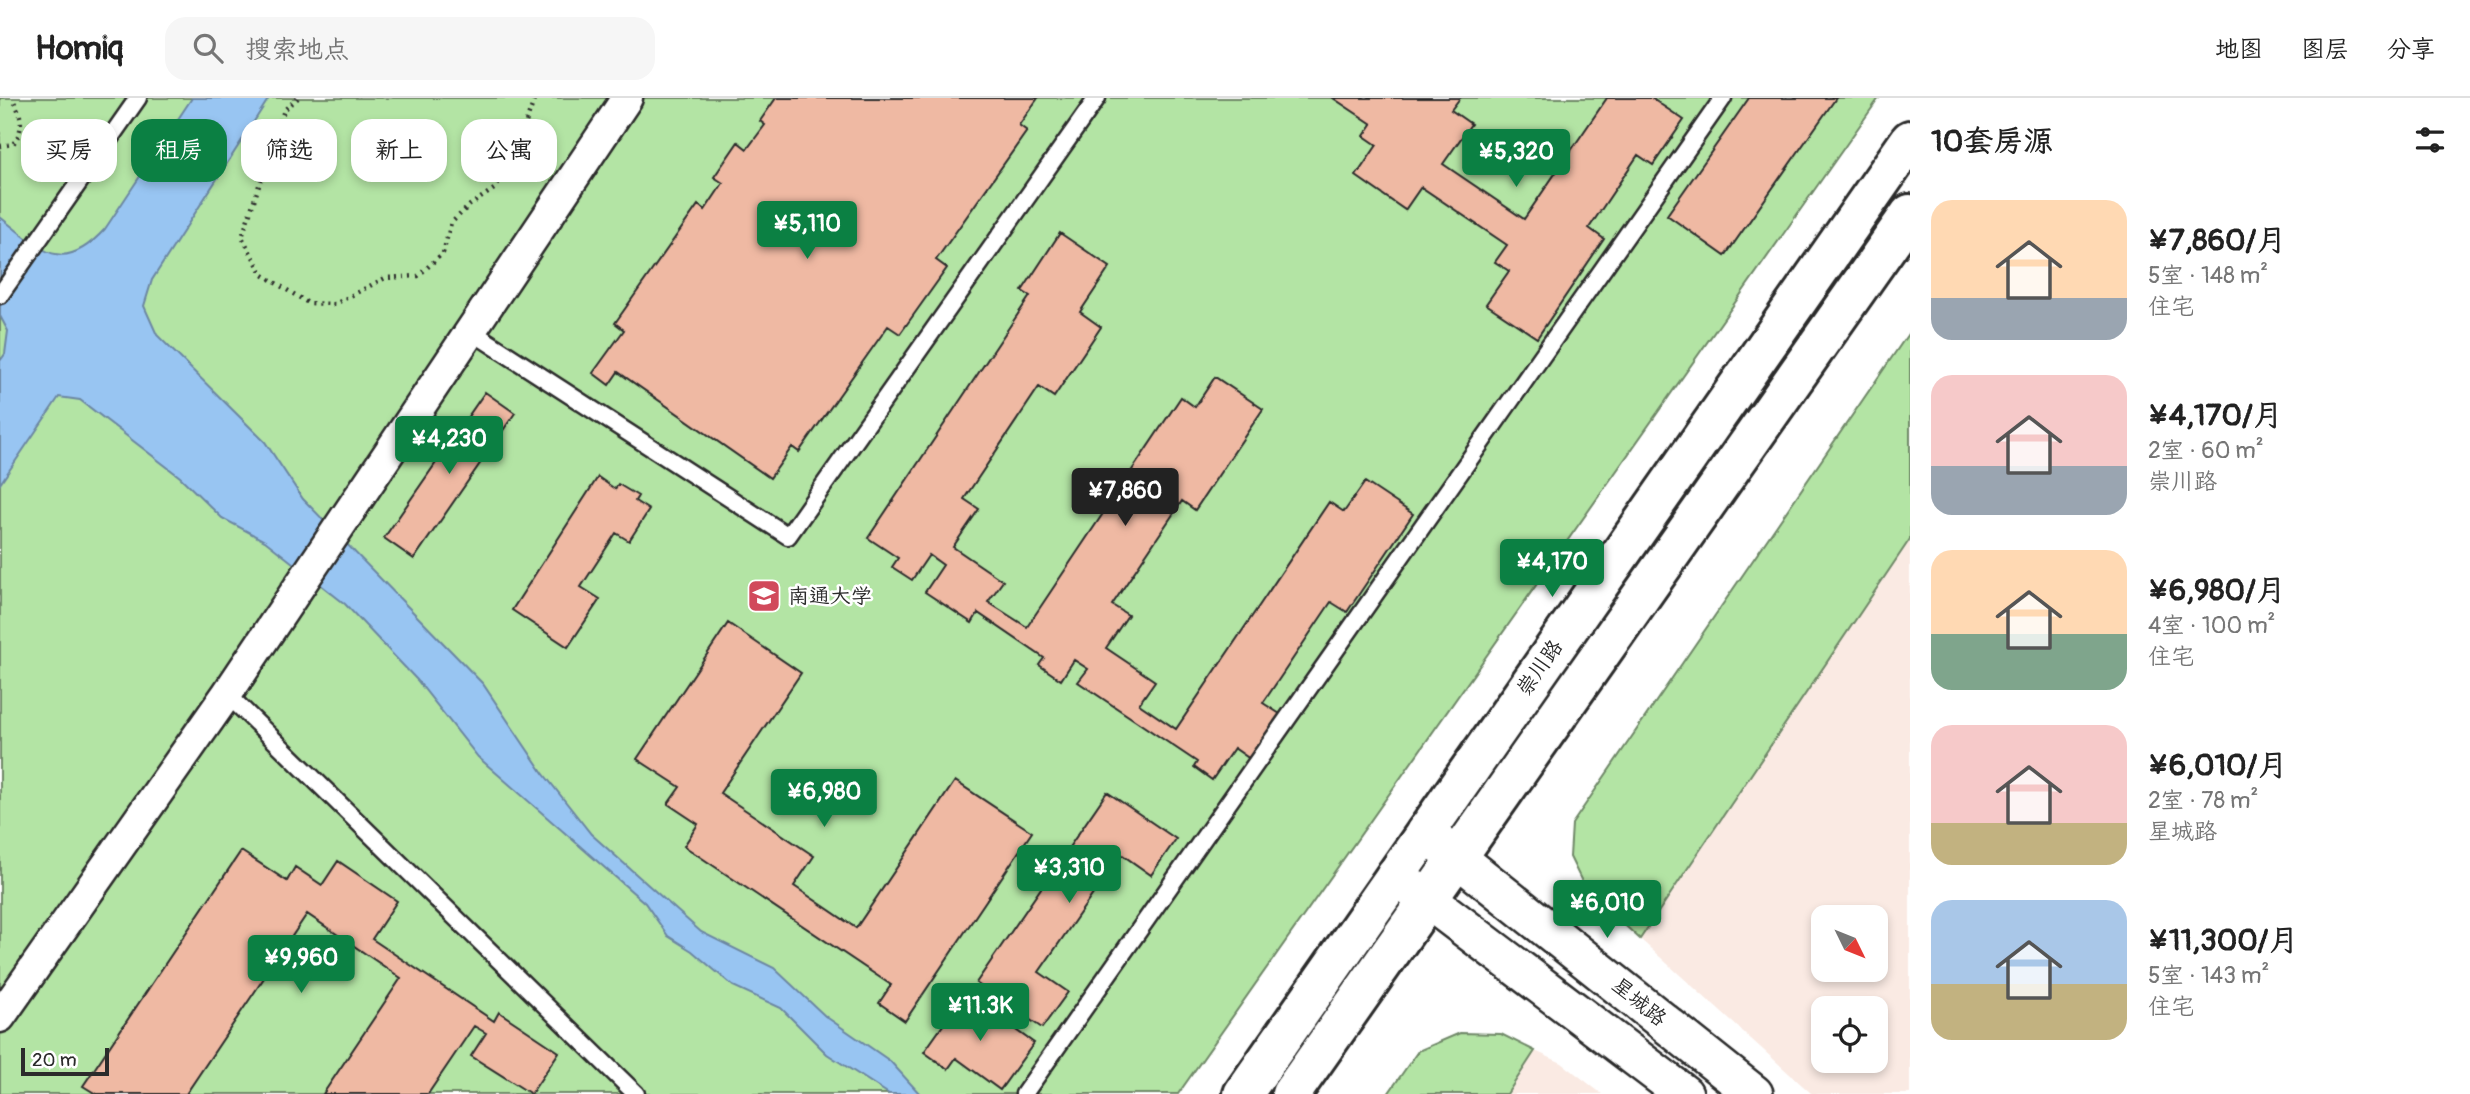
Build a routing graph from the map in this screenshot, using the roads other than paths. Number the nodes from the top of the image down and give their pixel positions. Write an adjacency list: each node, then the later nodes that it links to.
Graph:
1 (138, 98): 7 (lane)
2 (626, 98): 8 (street)
3 (1097, 98): 8 (lane)
4 (1723, 98): 16 (lane)
5 (1910, 140): 10 (main road, 崇川路)
6 (1910, 215): 11 (main road, 崇川路)
7 (0, 295)
8 (471, 331): 9 (street)
9 (227, 694): 14 (street); 15 (lane)
10 (1425, 832): 11 (street, 星城路); 12 (main road, 崇川路)
11 (1457, 857): 13 (main road, 崇川路); 20 (street, 星城路)
12 (1395, 874): 13 (street, 星城路); 17 (main road, 崇川路)
13 (1426, 898): 18 (main road, 崇川路); 19 (street, 星城路)
14 (0, 1017)
15 (636, 1094)
16 (1024, 1094)
17 (1243, 1094)
18 (1291, 1094)
19 (1684, 1094)
20 (1754, 1094)

